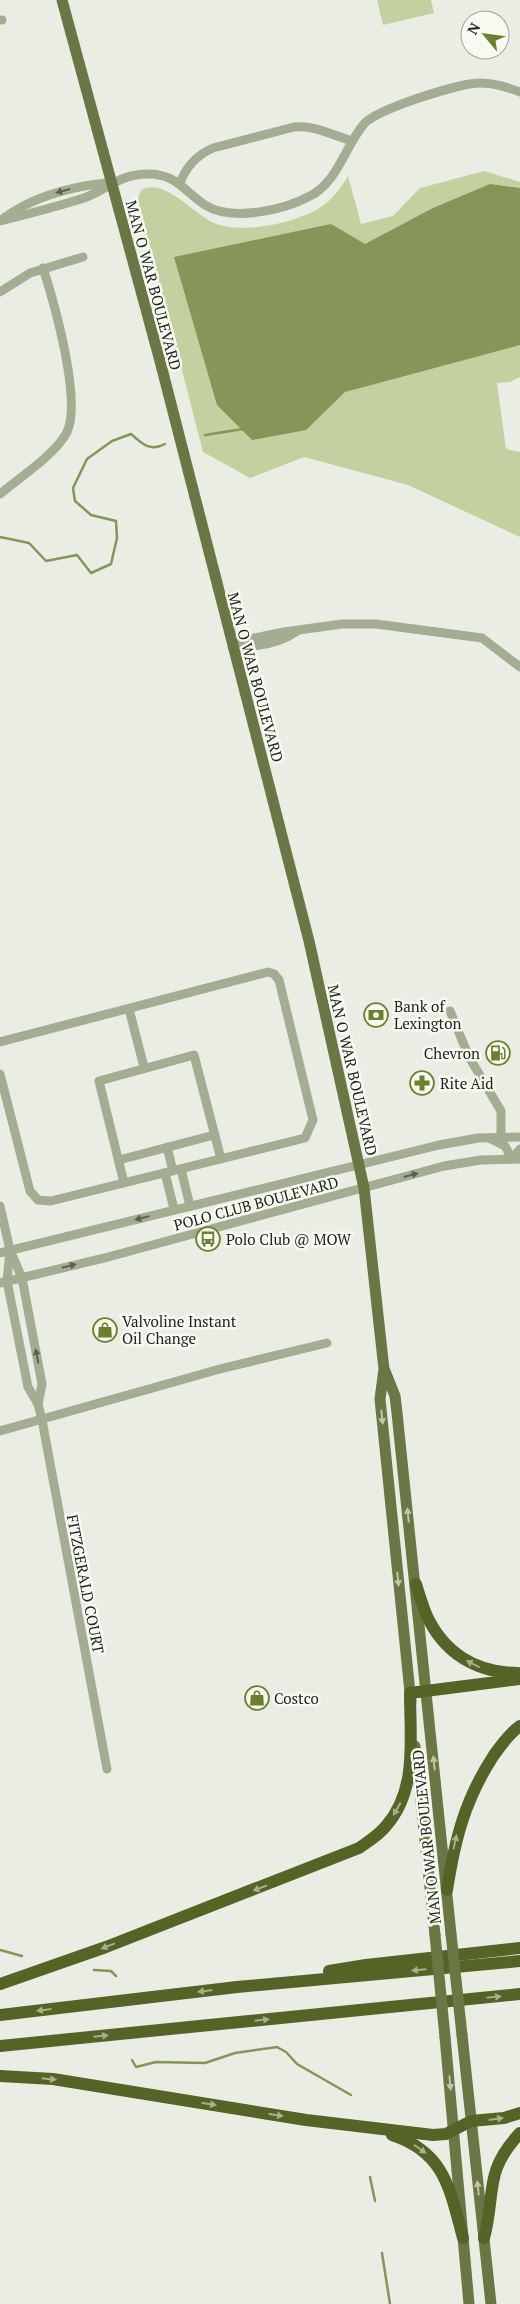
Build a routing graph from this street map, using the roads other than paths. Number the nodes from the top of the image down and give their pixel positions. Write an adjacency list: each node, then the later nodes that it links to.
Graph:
1 (62, 0): 4 (main road, MAN O WAR BOULEVARD)
2 (520, 92): 3 (street)
3 (352, 141): 5 (street); 5 (street)
4 (111, 182): 5 (street); 6 (street); 11 (main road, MAN O WAR BOULEVARD)
5 (180, 183)
6 (0, 221)
7 (83, 257): 8 (street)
8 (43, 268): 9 (street); 10 (street)
9 (0, 292)
10 (0, 494)
11 (232, 647): 12 (street); 27 (main road, MAN O WAR BOULEVARD)
12 (520, 667)
13 (129, 1009): 15 (street); 16 (street); 24 (street)
14 (450, 1011): 19 (street)
15 (0, 1042)
16 (144, 1067): 18 (street); 26 (street)
17 (0, 1074): 29 (street)
18 (214, 1135): 22 (street); 24 (street)
19 (501, 1137): 20 (street, POLO CLUB BOULEVARD); 21 (street, POLO CLUB BOULEVARD)
20 (520, 1137)
21 (487, 1138): 25 (street); 27 (street, POLO CLUB BOULEVARD)
22 (167, 1148): 26 (street); 28 (street)
23 (520, 1149): 25 (street)
24 (220, 1159): 28 (street)
25 (516, 1159): 30 (street, POLO CLUB BOULEVARD, one-way to 25)
26 (119, 1160): 29 (street)
27 (360, 1165): 30 (main road, MAN O WAR BOULEVARD); 32 (street, POLO CLUB BOULEVARD)
28 (173, 1171): 29 (street); 32 (street); 33 (street)
29 (124, 1183)
30 (364, 1188): 36 (street, POLO CLUB BOULEVARD, one-way to 30); 39 (main road, MAN O WAR BOULEVARD)
31 (0, 1206): 34 (street)
32 (190, 1206): 33 (street, POLO CLUB BOULEVARD)
33 (174, 1209): 34 (street, POLO CLUB BOULEVARD, one-way to 34)
34 (10, 1250): 35 (street, POLO CLUB BOULEVARD); 36 (street, FITZGERALD COURT); 37 (street, FITZGERALD COURT)
35 (0, 1253)
36 (22, 1278): 37 (street, POLO CLUB BOULEVARD); 40 (street, FITZGERALD COURT, one-way to 36)
37 (4, 1282): 40 (street, FITZGERALD COURT)
38 (327, 1343): 41 (street)
39 (384, 1369): 43 (main road, MAN O WAR BOULEVARD, one-way to 39); 47 (main road, MAN O WAR BOULEVARD, one-way to 47)
40 (38, 1404): 41 (street, FITZGERALD COURT)
41 (42, 1420): 42 (street); 49 (street, FITZGERALD COURT)
42 (0, 1431)
43 (416, 1584): 44 (highway, one-way to 43); 46 (main road, MAN O WAR BOULEVARD)
44 (520, 1674)
45 (520, 1679): 46 (highway)
46 (426, 1690): 47 (highway); 50 (main road, MAN O WAR BOULEVARD, one-way to 46)
47 (410, 1693): 53 (highway, one-way to 53); 62 (main road, MAN O WAR BOULEVARD, one-way to 62, bridge)
48 (520, 1726): 50 (highway, one-way to 48)
49 (107, 1769)
50 (447, 1890): 60 (main road, MAN O WAR BOULEVARD, bridge)
51 (520, 1948): 54 (highway)
52 (520, 1961): 54 (highway, one-way to 54)
53 (0, 1984)
54 (237, 1988): 56 (highway, one-way to 56)
55 (520, 1994): 57 (highway, one-way to 55)
56 (0, 2015)
57 (0, 2046)
58 (0, 2076): 61 (highway, one-way to 61)
59 (520, 2113): 60 (highway, one-way to 59)
60 (471, 2121): 62 (highway); 65 (main road, MAN O WAR BOULEVARD, one-way to 60)
61 (358, 2126): 62 (highway); 64 (highway, one-way to 64)
62 (454, 2130): 64 (main road, MAN O WAR BOULEVARD)
63 (520, 2133): 65 (highway)
64 (463, 2238): 66 (main road, MAN O WAR BOULEVARD)
65 (484, 2238): 67 (main road, MAN O WAR BOULEVARD)
66 (469, 2304)
67 (491, 2304)

